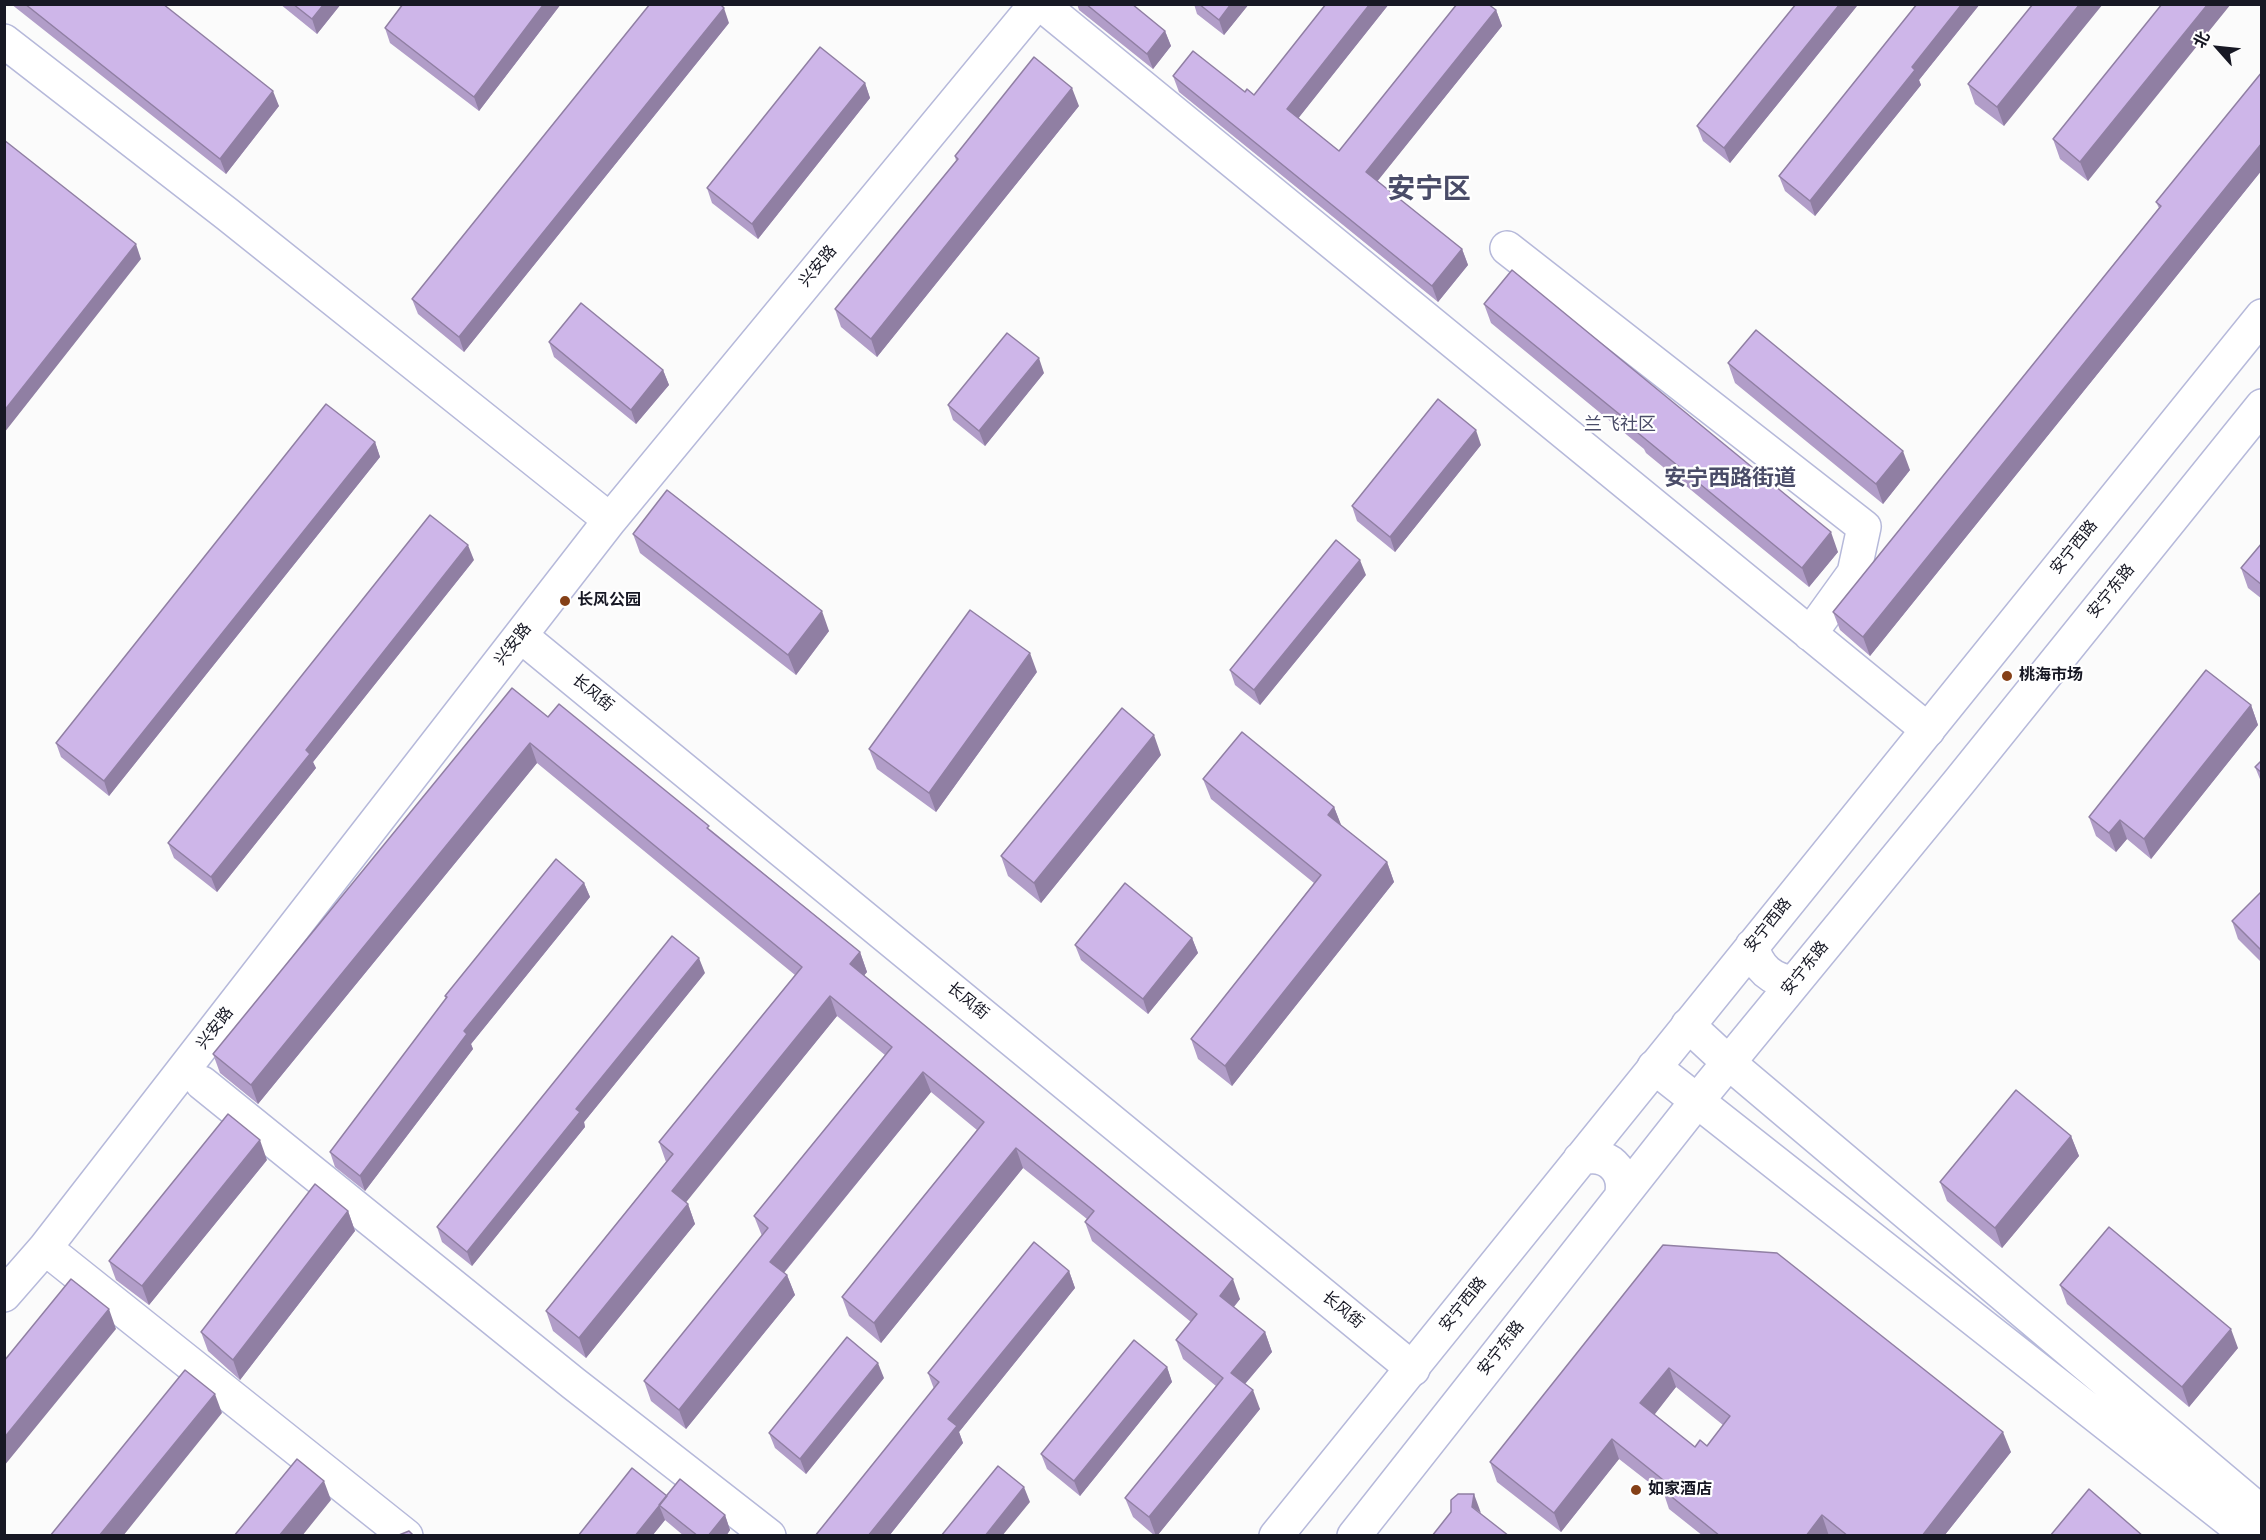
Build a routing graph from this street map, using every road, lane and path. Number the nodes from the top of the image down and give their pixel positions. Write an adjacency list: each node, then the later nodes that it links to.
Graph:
1 (1036, 4): 7 (street, 兴安路)
2 (1041, 4): 8 (street)
3 (4, 41): 7 (street)
4 (1507, 248): 8 (street)
5 (2262, 316): 10 (street, 安宁西路)
6 (2262, 406): 12 (street, 安宁东路)
7 (610, 520): 9 (street, 兴安路)
8 (1810, 634): 10 (street)
9 (521, 636): 20 (street, 兴安路); 22 (street, 长风街)
10 (1928, 730): 11 (street, 安宁西路)
11 (1752, 946): 12 (street); 13 (street, 安宁西路)
12 (1794, 983): 14 (street, 安宁东路)
13 (1688, 1025): 14 (street); 15 (street, 安宁西路)
14 (1729, 1063): 17 (street, 安宁东路); 23 (street)
15 (1654, 1067): 17 (street); 18 (street, 安宁西路)
16 (202, 1083): 25 (street)
17 (1697, 1101): 19 (street, 安宁东路); 23 (street)
18 (1580, 1160): 19 (street); 22 (street, 安宁西路)
19 (1622, 1197): 27 (street, 安宁东路)
20 (45, 1248): 21 (street, 兴安路); 24 (street)
21 (4, 1295)
22 (1413, 1369): 26 (street, 安宁西路)
23 (2255, 1524)
24 (406, 1536)
25 (769, 1536)
26 (1276, 1536)
27 (1354, 1536)

